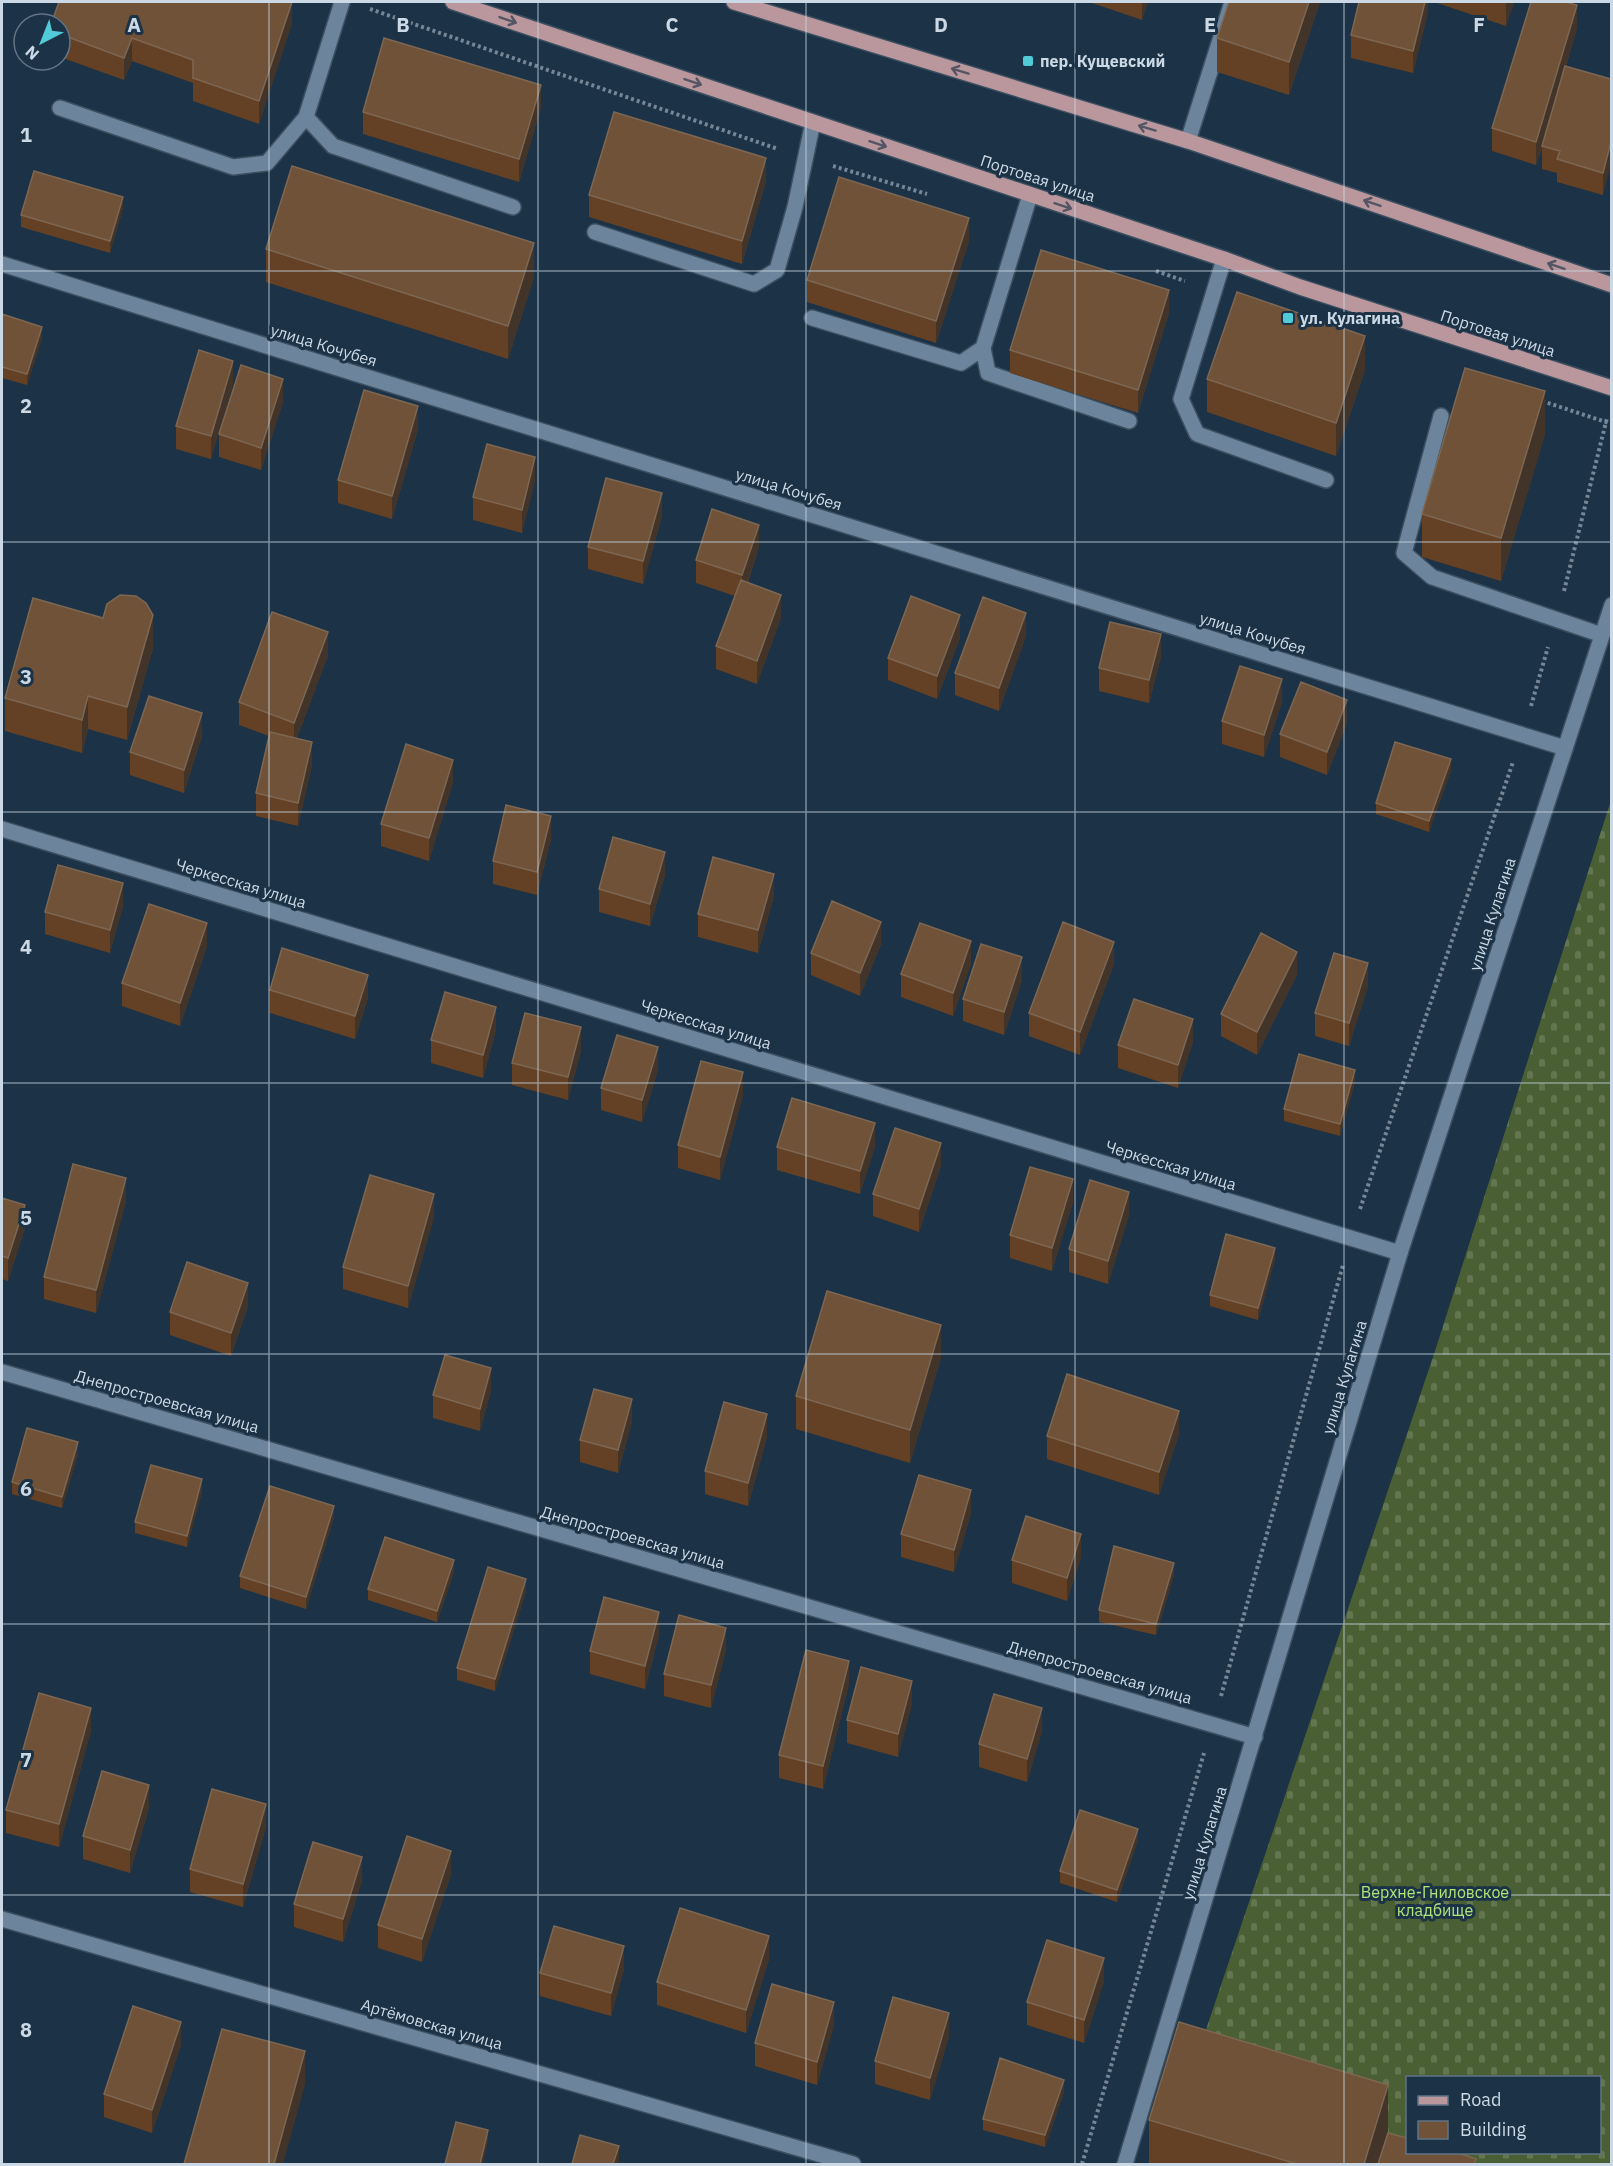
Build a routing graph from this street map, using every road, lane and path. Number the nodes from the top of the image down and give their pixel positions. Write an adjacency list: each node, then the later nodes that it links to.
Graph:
1 (342, 2): 7 (street)
2 (453, 2): 8 (main road, Портовая улица, one-way to 8)
3 (734, 2): 9 (main road, one-way to 3)
4 (1232, 2): 9 (street)
5 (369, 9): 10 (path)
6 (60, 108): 7 (street)
7 (306, 117): 13 (street)
8 (813, 122): 10 (street); 11 (main road, Портовая улица, one-way to 11)
9 (1188, 141): 18 (main road, one-way to 9)
10 (805, 158): 12 (path); 14 (street)
11 (1030, 195): 15 (main road, Портовая улица, one-way to 15); 21 (street)
12 (930, 196)
13 (513, 207)
14 (595, 232)
15 (1224, 259): 19 (street); 22 (main road, Портовая улица)
16 (2, 264): 33 (street, улица Кочубея)
17 (1150, 269): 19 (path)
18 (1611, 285)
19 (1214, 292): 29 (street)
20 (812, 318): 21 (street)
21 (983, 348): 26 (street)
22 (1611, 388)
23 (1538, 399): 27 (path)
24 (1609, 414): 27 (path)
25 (1441, 416): 31 (street)
26 (1129, 421)
27 (1606, 422): 28 (path); 31 (path)
28 (1611, 424)
29 (1326, 480)
30 (1611, 605): 32 (street, улица Кулагина)
31 (1557, 620): 32 (street); 33 (path)
32 (1602, 635): 34 (street, улица Кулагина)
33 (1522, 735): 34 (street, улица Кочубея); 36 (path)
34 (1565, 748): 37 (street, улица Кулагина)
35 (2, 829): 36 (street, Черкесская улица)
36 (1351, 1238): 37 (street, Черкесская улица); 39 (path)
37 (1400, 1253): 40 (street, улица Кулагина)
38 (2, 1372): 39 (street, Днепростроевская улица)
39 (1213, 1724): 40 (street, Днепростроевская улица); 43 (path)
40 (1255, 1737): 44 (street, улица Кулагина)
41 (2, 1919): 42 (street, Артёмовская улица)
42 (853, 2164)
43 (1082, 2164)
44 (1125, 2164)

